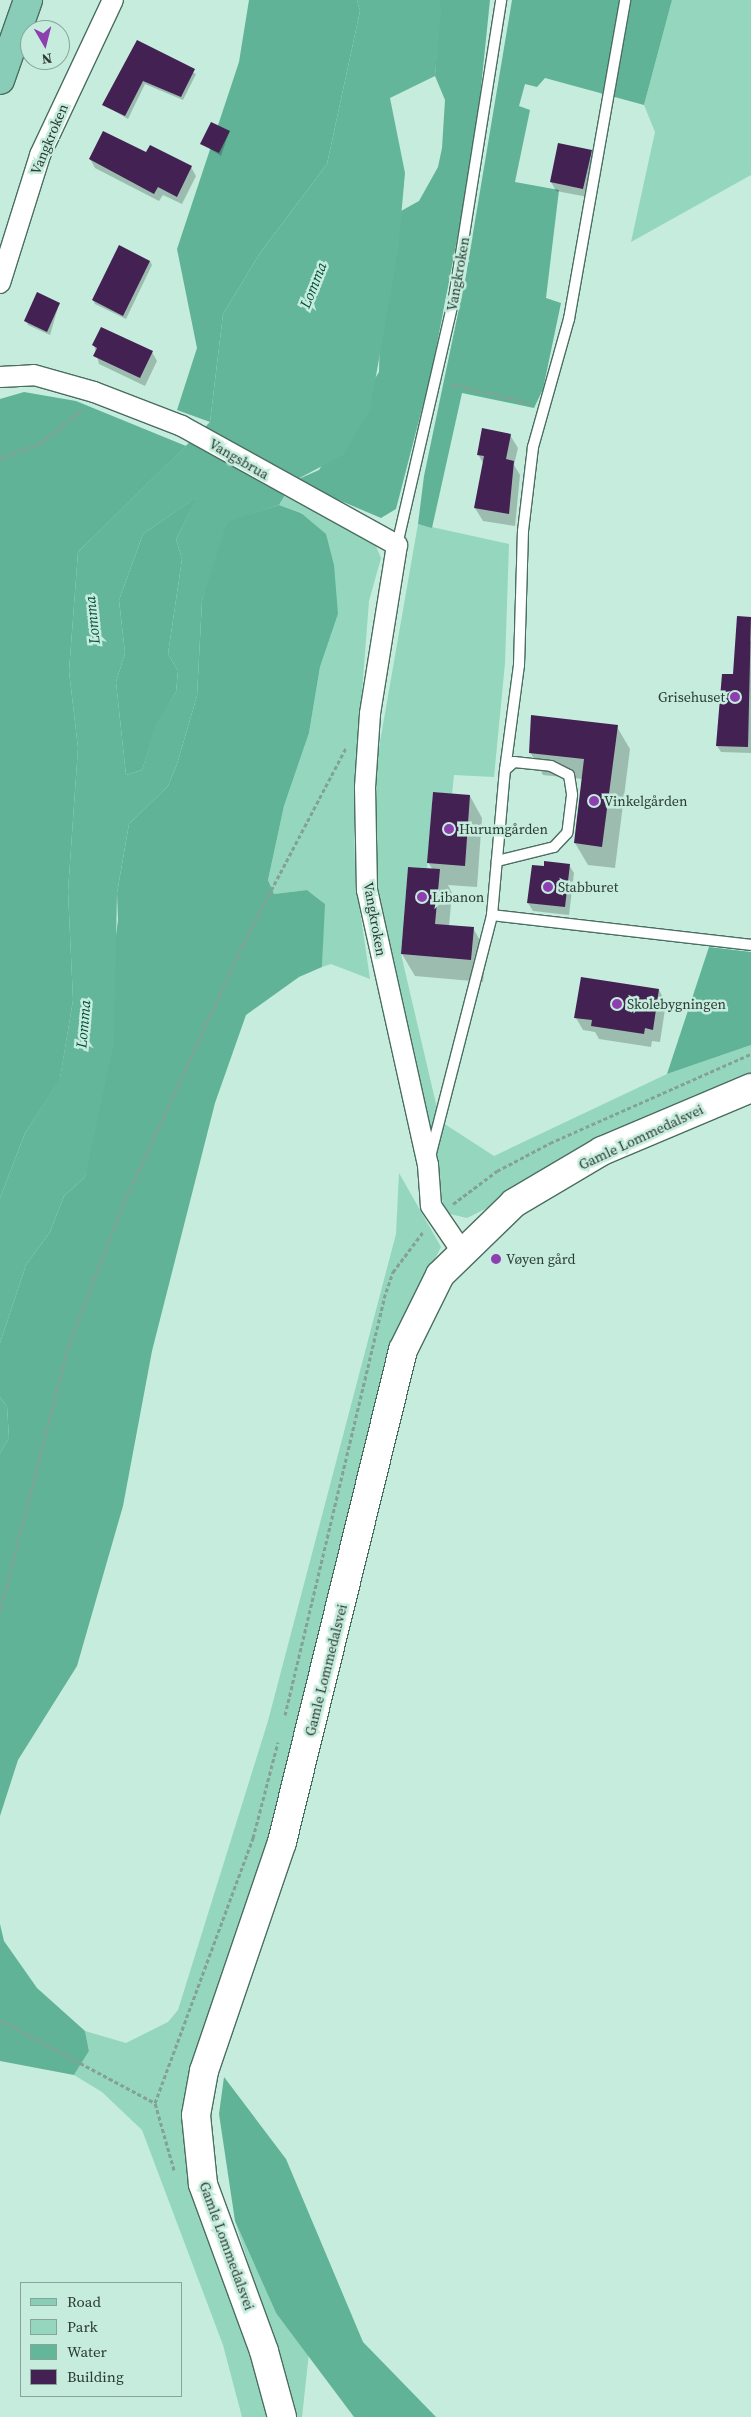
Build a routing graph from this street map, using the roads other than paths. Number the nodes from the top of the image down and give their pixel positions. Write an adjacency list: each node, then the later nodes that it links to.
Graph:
1 (28, 0): 5 (main road)
2 (113, 0): 6 (street, Vangkroken)
3 (501, 0): 8 (lane, Vangkroken)
4 (625, 0): 9 (lane)
5 (0, 80)
6 (0, 283)
7 (0, 377): 8 (street, Vangsbrua)
8 (396, 545): 14 (street, Vangkroken)
9 (504, 770): 10 (lane); 10 (lane)
10 (497, 861): 11 (lane)
11 (492, 914): 12 (lane); 14 (lane)
12 (751, 945)
13 (751, 1088): 15 (street, Gamle Lommedalsvei)
14 (428, 1165): 15 (street, Vangkroken)
15 (461, 1250): 16 (street, Gamle Lommedalsvei)
16 (282, 2417)

